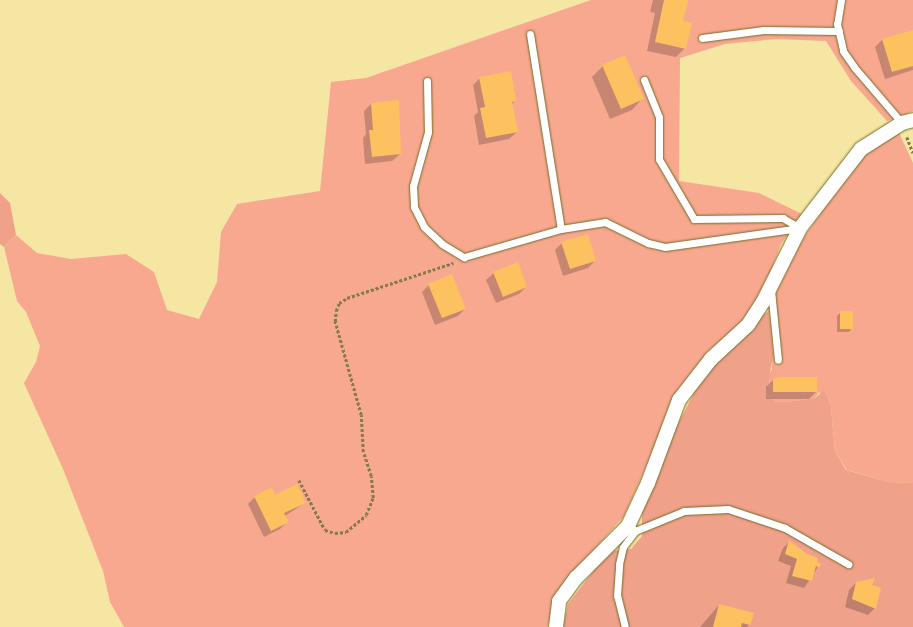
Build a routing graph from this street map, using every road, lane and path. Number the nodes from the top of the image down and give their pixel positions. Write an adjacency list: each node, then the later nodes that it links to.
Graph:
1 (839, 1): 2 (lane)
2 (838, 32): 4 (lane); 7 (lane)
3 (530, 34): 9 (lane)
4 (702, 38)
5 (644, 80): 8 (lane)
6 (427, 81): 10 (lane)
7 (907, 122): 8 (street)
8 (800, 228): 9 (lane); 11 (street)
9 (561, 229): 10 (lane)
10 (464, 257): 13 (path)
11 (771, 286): 12 (lane); 14 (street)
12 (778, 360)
13 (299, 480)
14 (632, 528): 15 (lane); 16 (street); 17 (lane)
15 (848, 564)
16 (556, 627)
17 (625, 627)

